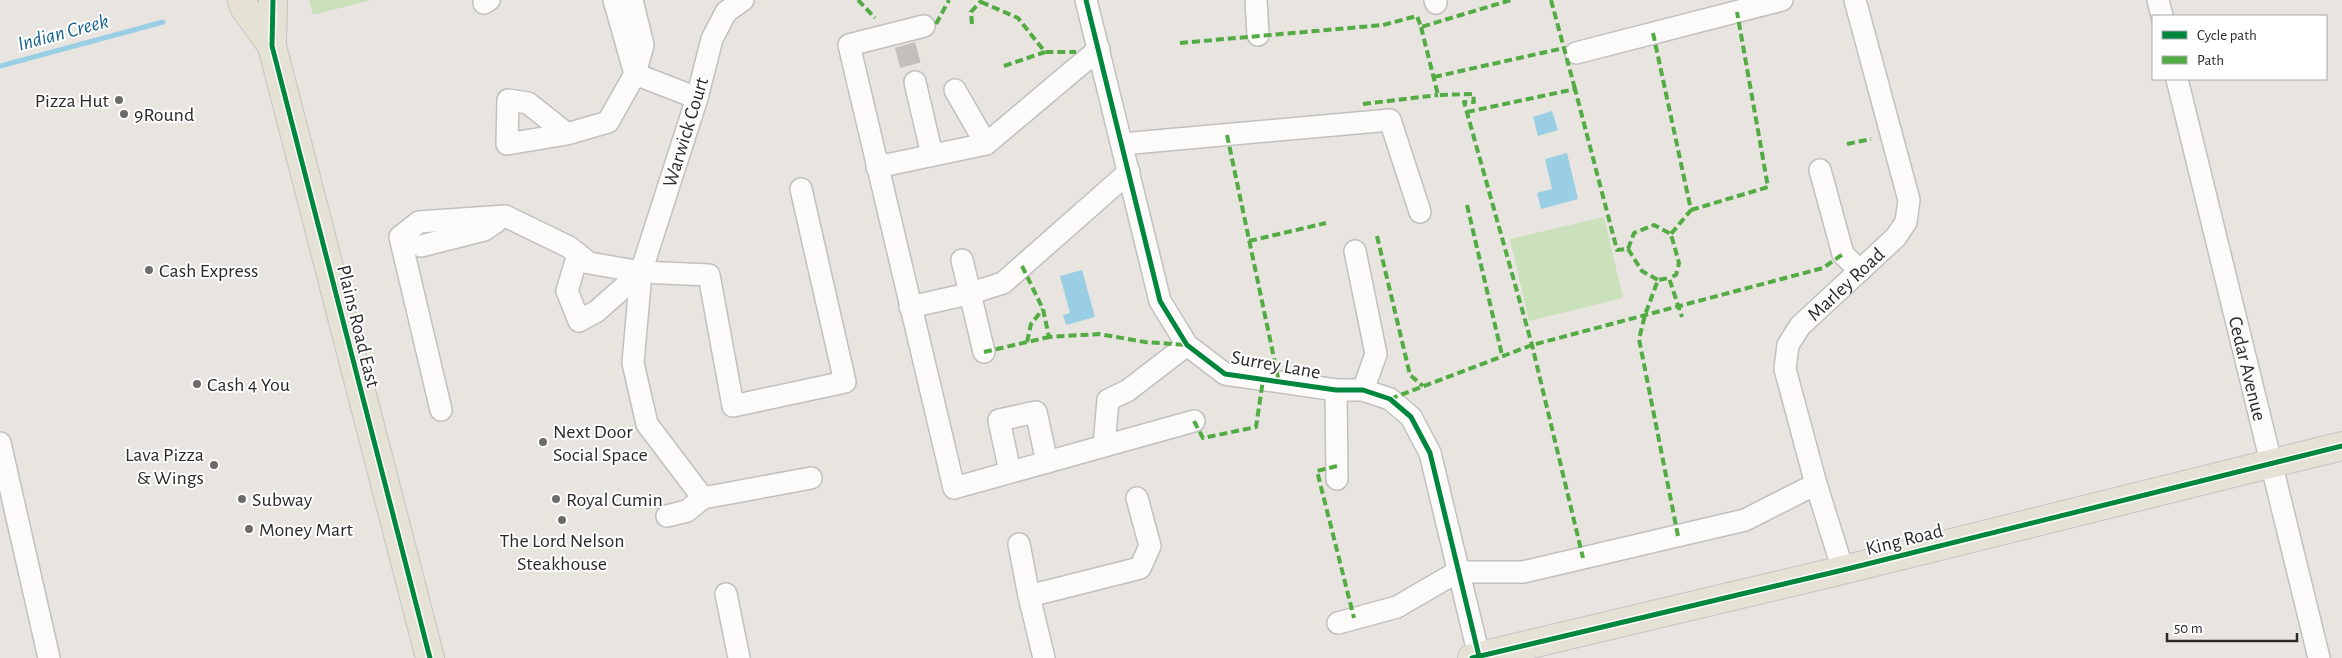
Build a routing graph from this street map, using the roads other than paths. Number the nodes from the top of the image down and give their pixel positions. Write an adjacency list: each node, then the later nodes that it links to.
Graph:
1 (242, 0): 14 (main road, Plains Road East)
2 (273, 0): 14 (main road, Plains Road East)
3 (614, 0): 17 (street)
4 (632, 0): 17 (street)
5 (743, 0): 21 (street, Warwick Court)
6 (1086, 0): 15 (street, Surrey Lane)
7 (1256, 0): 13 (street)
8 (1782, 0): 16 (street)
9 (1855, 0): 36 (street, Marley Road)
10 (2158, 0): 11 (street)
11 (2162, 15)
12 (924, 26): 26 (street)
13 (1258, 35)
14 (272, 46): 66 (main road, Plains Road East)
15 (1099, 49): 23 (street); 24 (street, Surrey Lane)
16 (1576, 53)
17 (635, 74): 21 (street); 22 (street)
18 (2177, 80): 50 (street, Cedar Avenue)
19 (915, 82): 25 (street)
20 (955, 90): 23 (street)
21 (697, 98): 37 (street, Warwick Court)
22 (567, 134)
23 (986, 144): 25 (street)
24 (1122, 144): 28 (street, Surrey Lane); 30 (street)
25 (932, 155): 26 (street)
26 (877, 167): 39 (street)
27 (1820, 170): 36 (street)
28 (1129, 172): 38 (street); 40 (street, Surrey Lane)
29 (801, 189): 37 (street)
30 (1420, 212)
31 (505, 216): 32 (street); 34 (street); 44 (street)
32 (420, 246)
33 (1355, 251): 43 (street)
34 (578, 254): 37 (street); 37 (street)
35 (962, 260): 38 (street)
36 (1860, 271): 54 (street, Marley Road)
37 (641, 272): 55 (street, Warwick Court)
38 (968, 294): 39 (street); 41 (street)
39 (910, 307): 51 (street)
40 (1187, 345): 42 (street, Surrey Lane); 47 (street)
41 (984, 352)
42 (1336, 390): 43 (street, Surrey Lane); 53 (street)
43 (1362, 390): 60 (street, Surrey Lane)
44 (441, 410)
45 (1194, 421): 47 (street)
46 (0, 443): 65 (street)
47 (1104, 446): 49 (street)
48 (2342, 446): 50 (main road, King Road)
49 (1047, 462): 51 (street); 51 (street)
50 (2272, 463): 59 (main road, King Road); 69 (street, Cedar Avenue)
51 (1010, 472)
52 (812, 478): 55 (street)
53 (1337, 479)
54 (1816, 484): 59 (street, Marley Road); 60 (street)
55 (703, 498): 57 (street)
56 (1137, 498): 62 (street)
57 (667, 516)
58 (1019, 544): 62 (street)
59 (1843, 570): 64 (main road, King Road)
60 (1457, 572): 63 (street); 64 (street, Surrey Lane)
61 (726, 594): 67 (street)
62 (1029, 596): 68 (street)
63 (1338, 623)
64 (1476, 657)
65 (49, 658)
66 (430, 658)
67 (739, 658)
68 (1044, 658)
69 (2319, 658)

